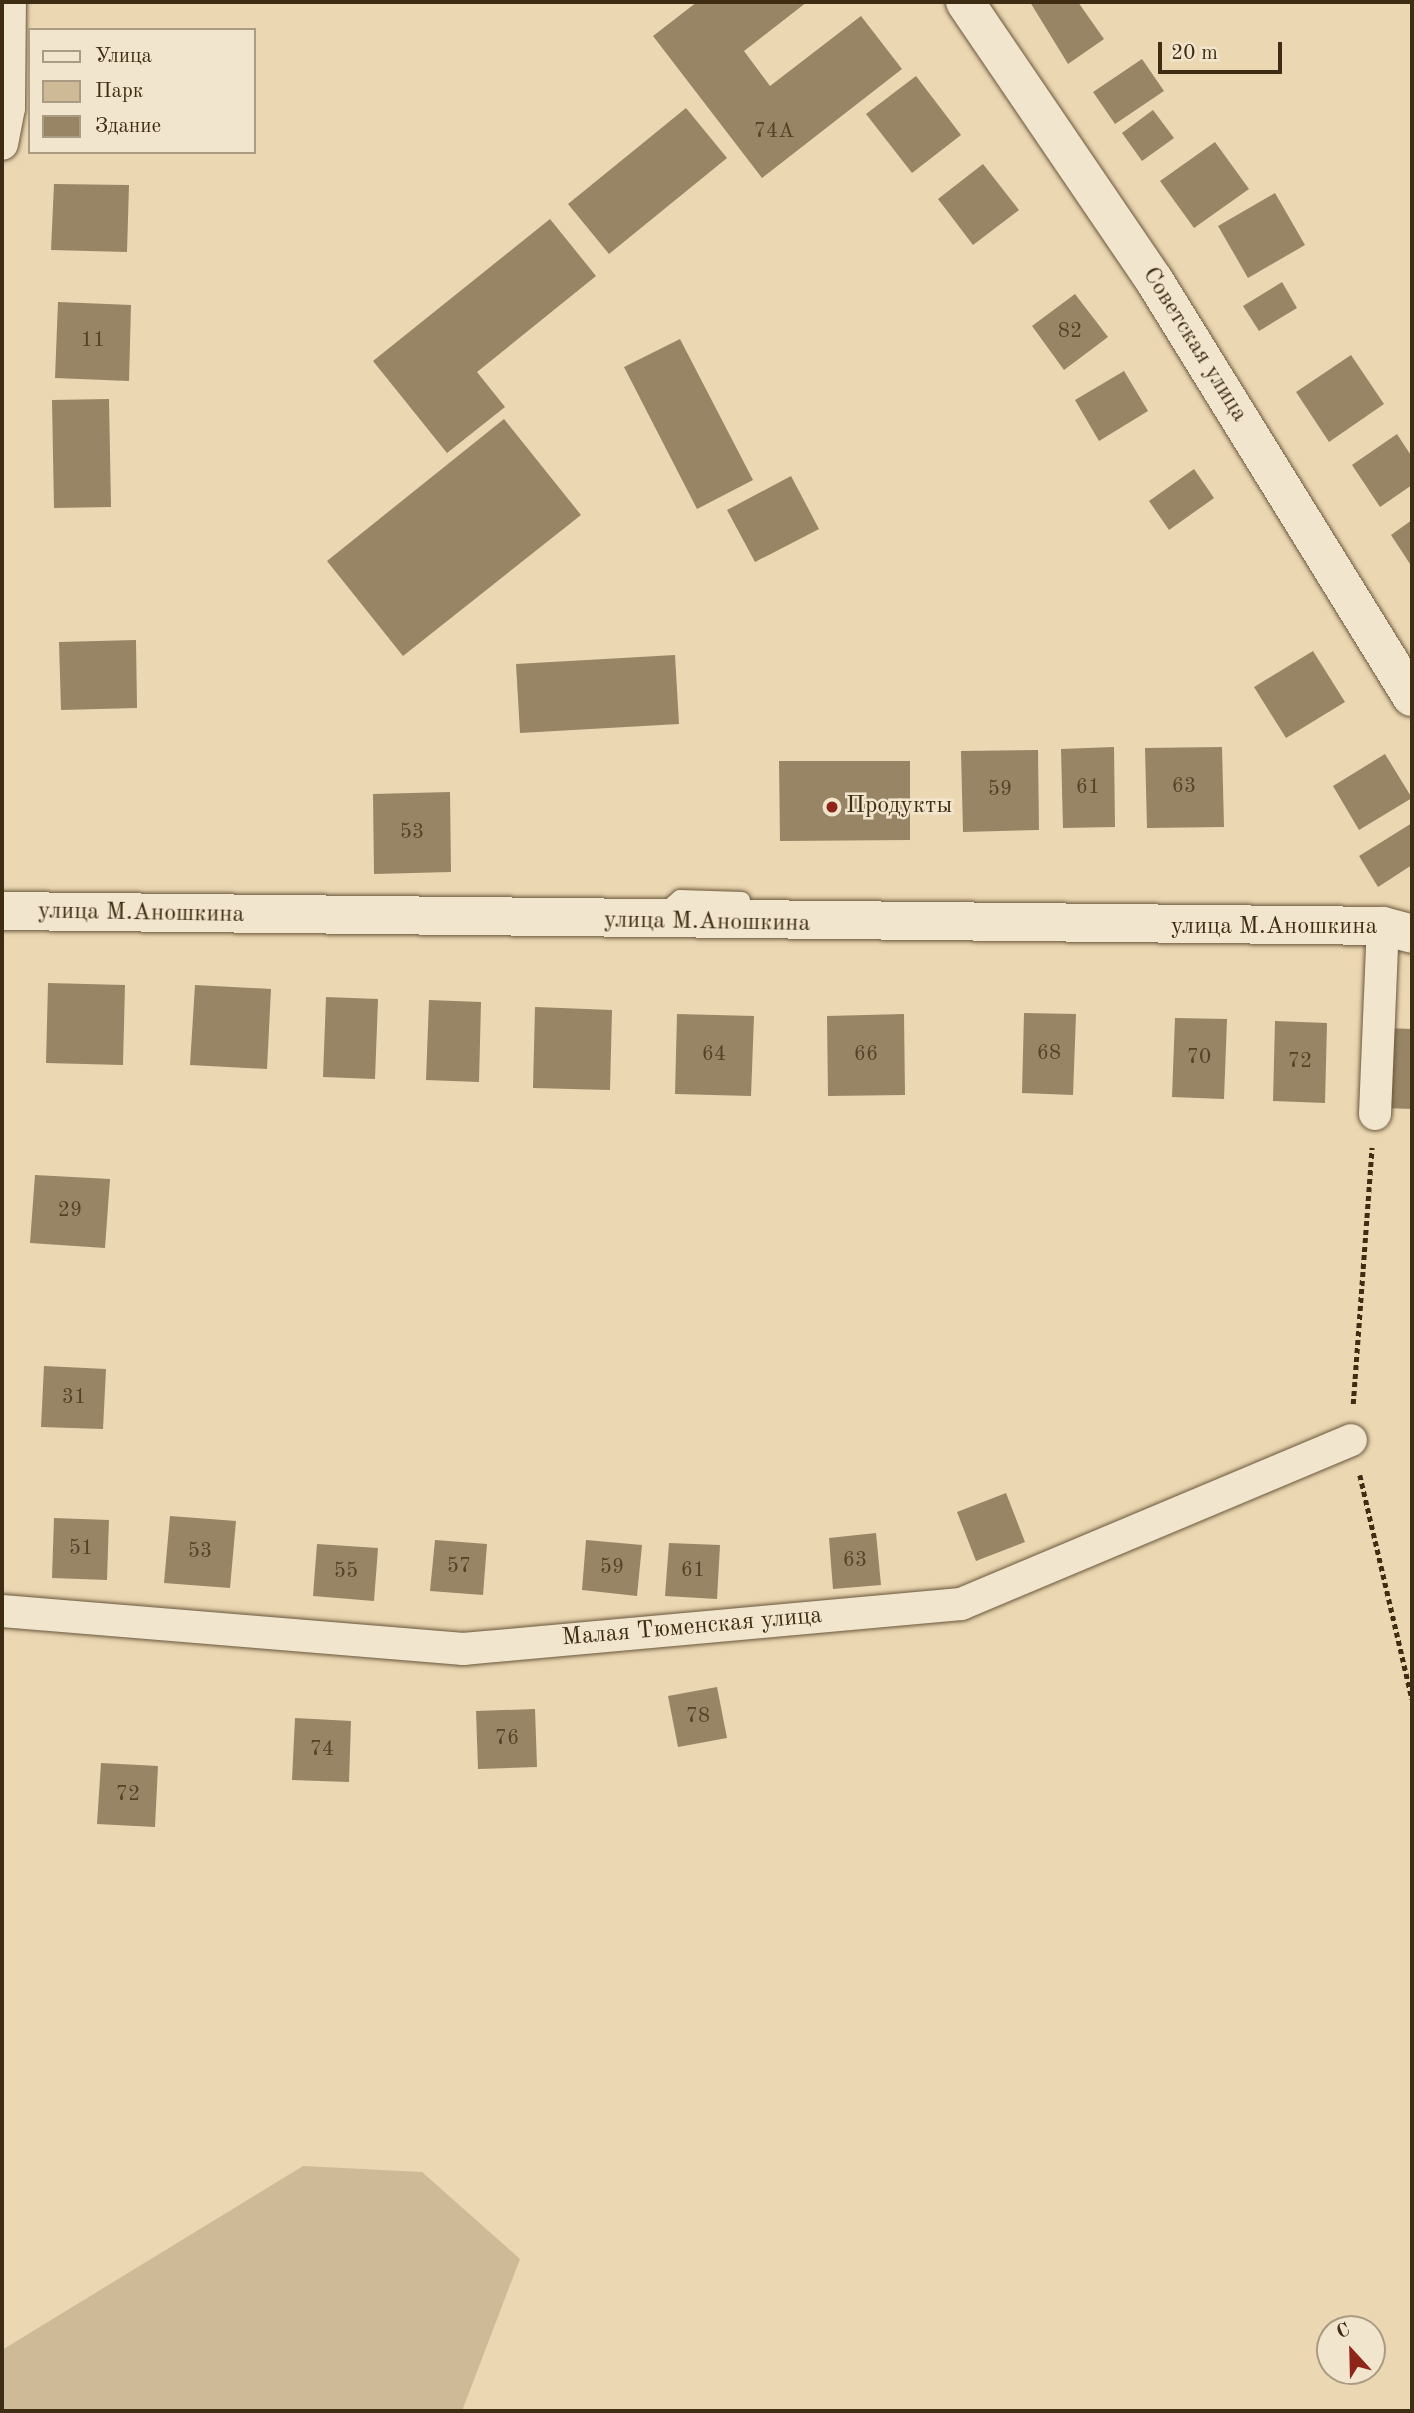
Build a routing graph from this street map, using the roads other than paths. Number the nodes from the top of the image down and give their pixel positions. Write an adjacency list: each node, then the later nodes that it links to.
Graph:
1 (10, 2): 3 (street)
2 (965, 2): 4 (street, Советская улица)
3 (2, 144)
4 (1412, 697)
5 (2, 911): 6 (street, улица М.Аношкина)
6 (1398, 930): 7 (street)
7 (1374, 1114)
8 (1351, 1440): 9 (street, Малая Тюменская улица)
9 (2, 1611)

